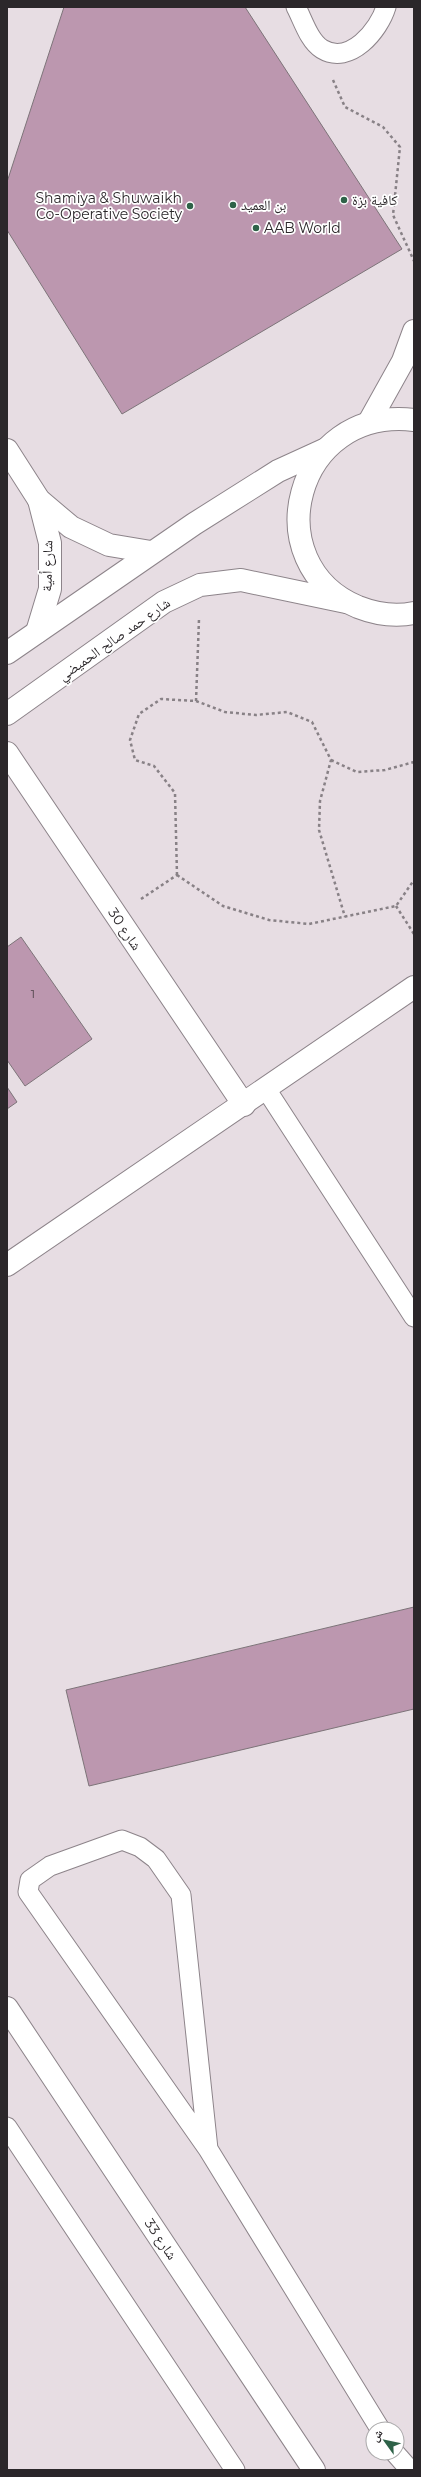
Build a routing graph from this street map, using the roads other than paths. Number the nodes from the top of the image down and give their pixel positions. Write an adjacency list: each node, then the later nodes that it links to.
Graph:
1 (296, 7): 2 (lane)
2 (386, 7)
3 (414, 331): 5 (street)
4 (414, 420): 5 (street)
5 (369, 422): 7 (street)
6 (7, 450): 8 (street, شارع أمية)
7 (324, 450): 9 (street); 10 (street)
8 (39, 500): 9 (street, شارع أمية); 12 (street, شارع أمية)
9 (151, 552): 12 (street)
10 (346, 602): 11 (street); 14 (street, شارع حمد صالح الحميضي)
11 (410, 616)
12 (37, 632): 13 (street)
13 (7, 653)
14 (7, 714)
15 (7, 753): 18 (street, شارع 30)
16 (414, 987): 17 (street)
17 (266, 1089): 18 (street); 20 (lane)
18 (244, 1105): 19 (street)
19 (7, 1265)
20 (414, 1317)
21 (7, 2008): 27 (street, شارع 33)
22 (7, 2127): 26 (lane)
23 (208, 2149): 23 (lane); 24 (lane)
24 (375, 2421)
25 (402, 2461): 28 (lane)
26 (235, 2470)
27 (314, 2470)
28 (410, 2470)

